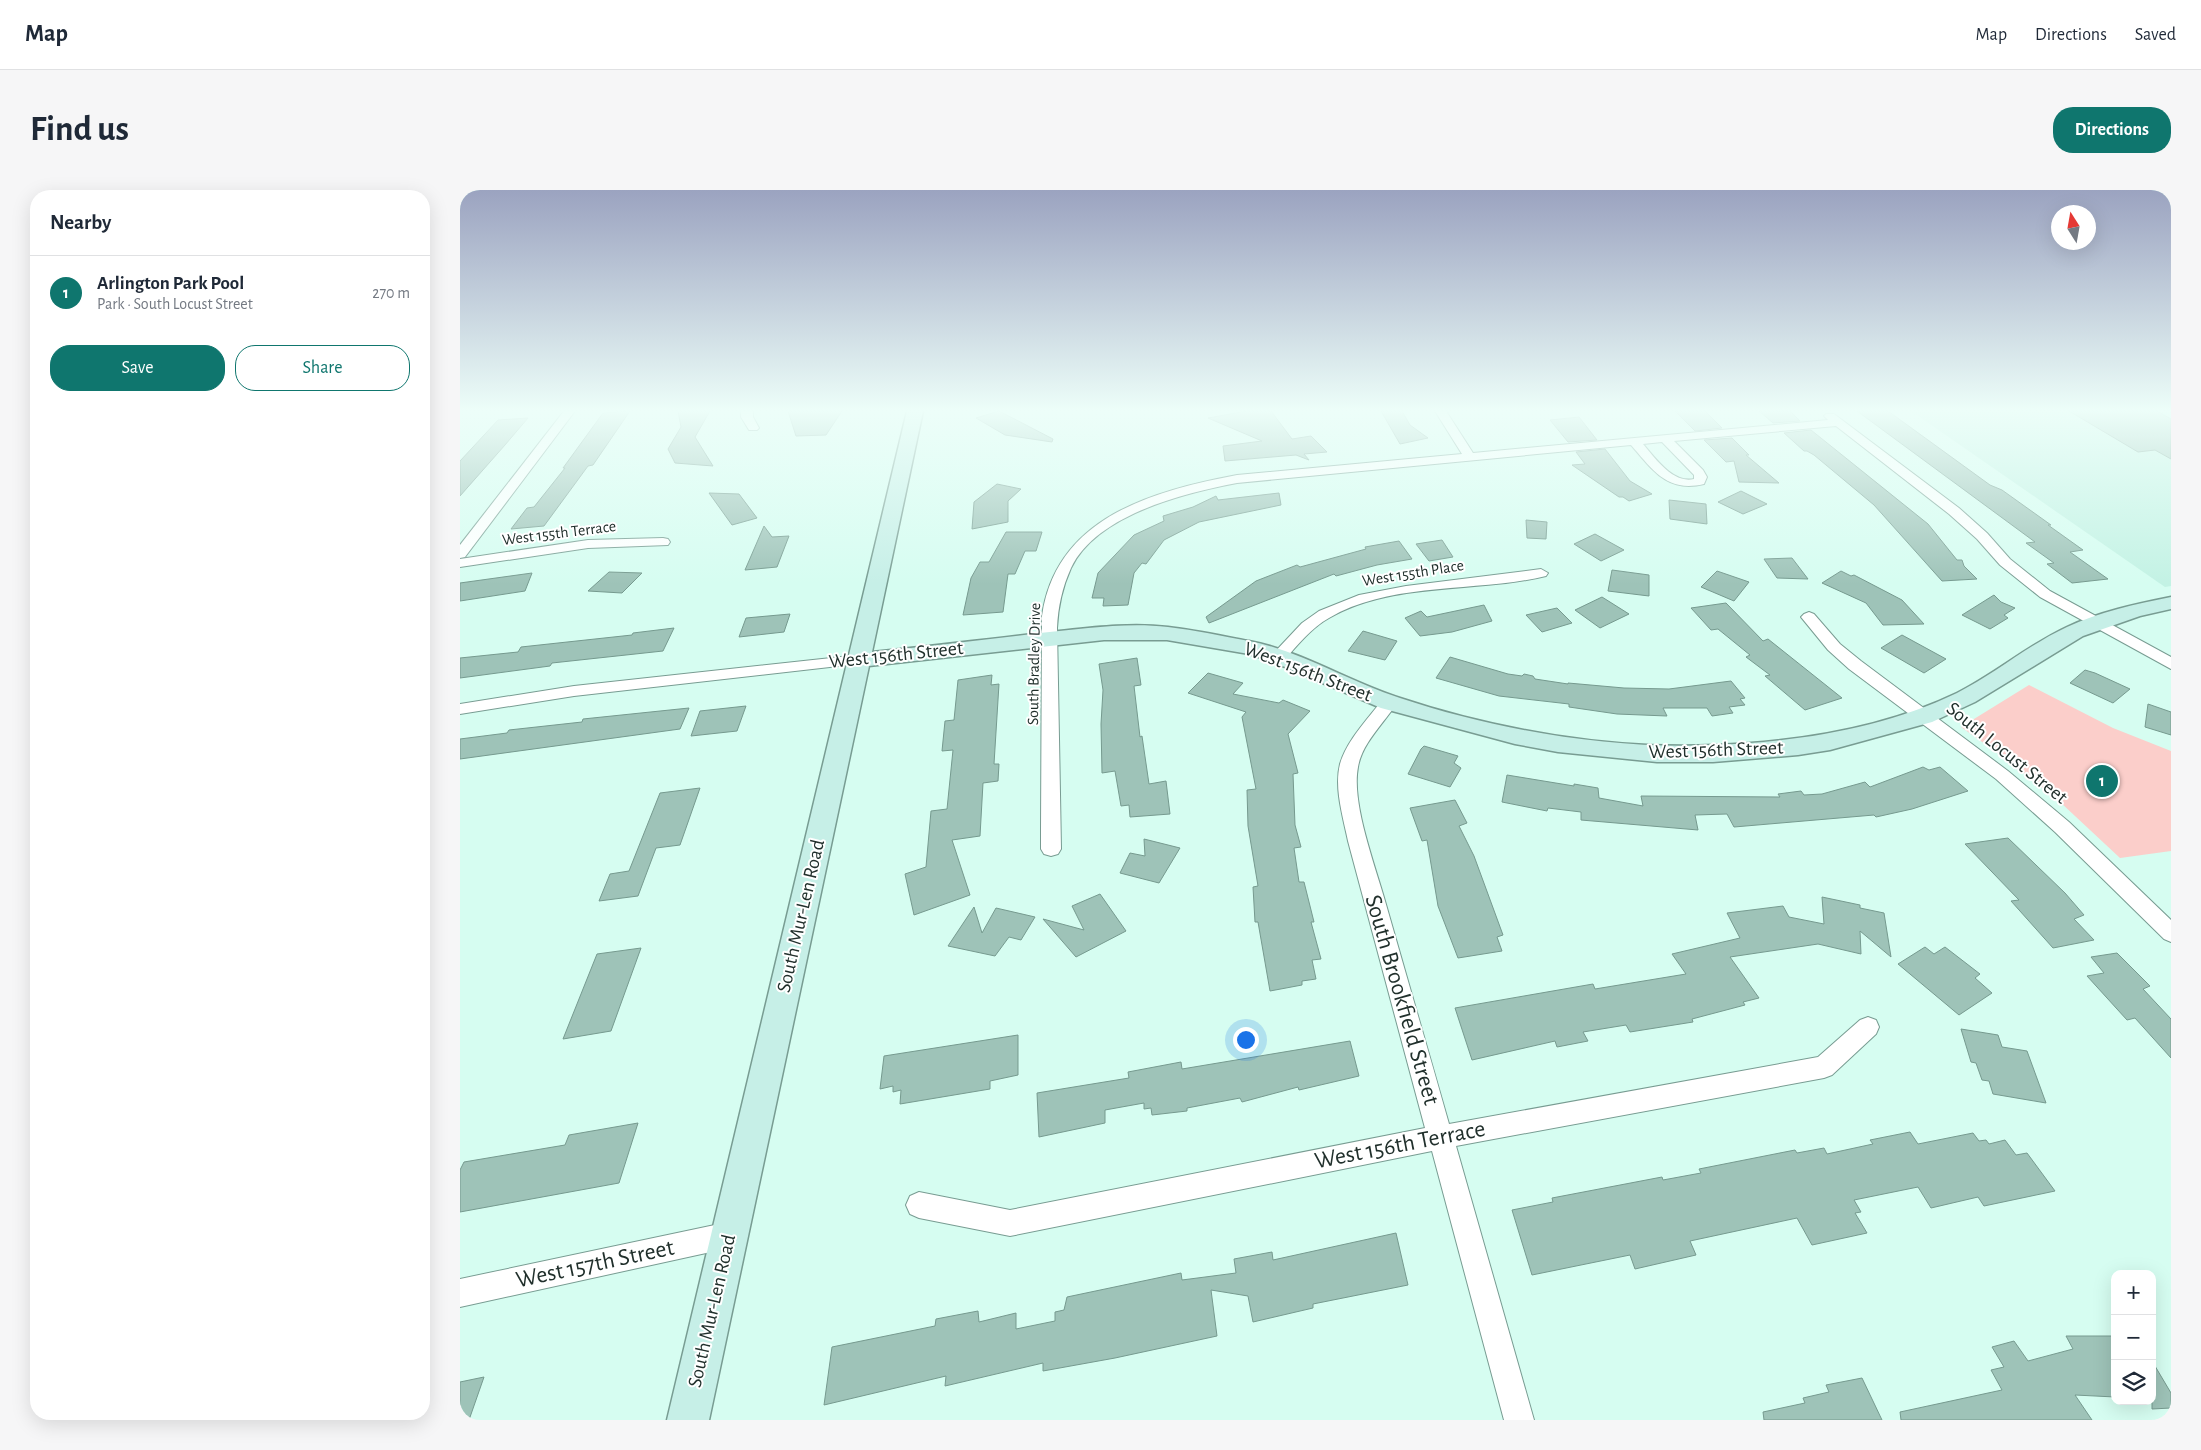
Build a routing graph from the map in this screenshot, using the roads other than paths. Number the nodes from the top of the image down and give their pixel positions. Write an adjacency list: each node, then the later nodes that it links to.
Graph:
1 (526, 468): 8 (street)
2 (902, 468): 16 (street, South Mur-Len Road)
3 (1349, 468): 14 (street, South Bradley Drive)
4 (1659, 468): 5 (street)
5 (1695, 468)
6 (1899, 468): 13 (street)
7 (663, 542): 9 (street, West 155th Terrace)
8 (460, 554)
9 (460, 563)
10 (1542, 573): 15 (street, West 155th Place)
11 (2171, 602): 13 (street, West 156th Street)
12 (1809, 616): 20 (street, South Locust Street)
13 (2097, 623): 17 (street); 20 (street, West 156th Street)
14 (1050, 638): 15 (street, West 156th Street); 16 (street, West 156th Street); 21 (street, South Bradley Drive)
15 (1279, 656): 18 (street, West 156th Street)
16 (858, 660): 19 (street, West 156th Street); 26 (street, South Mur-Len Road)
17 (2171, 664)
18 (1389, 703): 20 (street, West 156th Street); 24 (street, South Brookfield Street)
19 (460, 709)
20 (1924, 716): 22 (street, South Locust Street)
21 (1050, 849)
22 (2171, 932)
23 (1868, 1027): 24 (street, West 156th Terrace)
24 (1441, 1137): 25 (street, West 156th Terrace); 29 (street, South Brookfield Street)
25 (919, 1204)
26 (729, 1235): 27 (street, West 157th Street); 28 (street, South Mur-Len Road)
27 (460, 1293)
28 (688, 1420)
29 (1519, 1420)

